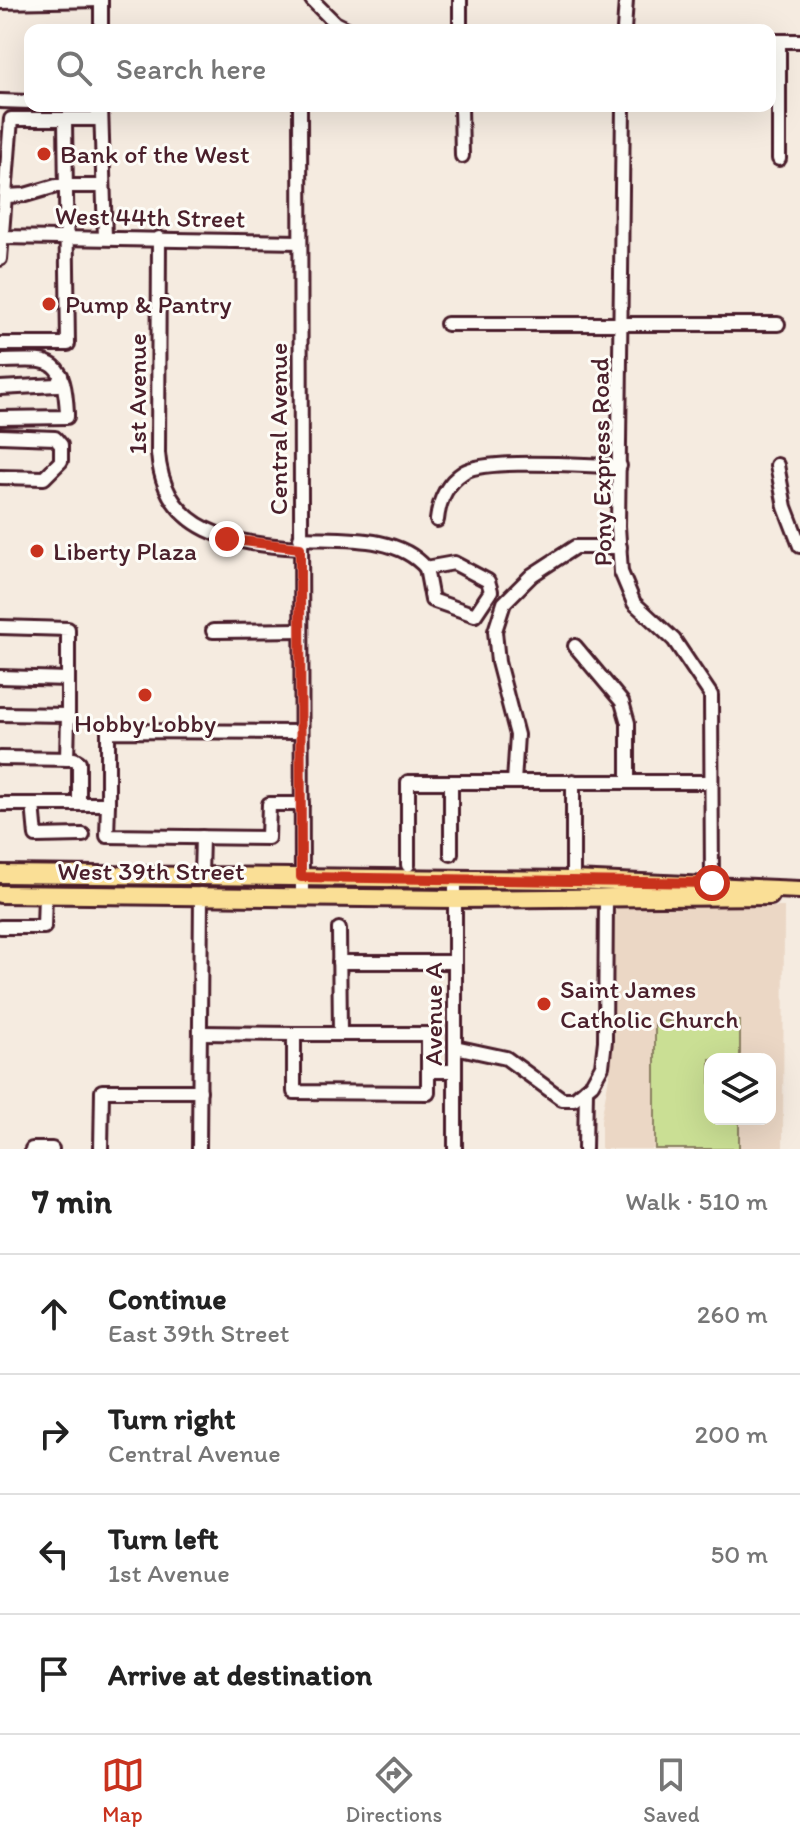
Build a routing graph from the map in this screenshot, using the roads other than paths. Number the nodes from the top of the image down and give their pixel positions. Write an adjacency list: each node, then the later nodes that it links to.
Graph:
1 (101, 0): 5 (street); 6 (street)
2 (312, 0): 7 (street)
3 (460, 0): 8 (street)
4 (626, 0): 9 (street)
5 (0, 2)
6 (101, 24)
7 (328, 24)
8 (460, 24)
9 (624, 24)
10 (776, 41): 11 (street)
11 (800, 41)
12 (776, 88): 21 (street)
13 (0, 101): 14 (street)
14 (24, 102)
15 (101, 112): 19 (street); 23 (street)
16 (300, 112): 29 (street, Central Avenue)
17 (461, 112): 20 (street)
18 (623, 112): 33 (street, Pony Express Road)
19 (65, 120): 22 (street); 24 (street)
20 (462, 156)
21 (779, 159)
22 (65, 186): 23 (street); 24 (street); 26 (street)
23 (102, 186): 27 (street)
24 (6, 196): 25 (street)
25 (1, 237): 26 (street, West 44th Street); 30 (street)
26 (66, 238): 27 (street, West 44th Street); 34 (street)
27 (105, 238): 28 (street, West 44th Street)
28 (159, 238): 29 (street, West 44th Street); 44 (street, 1st Avenue)
29 (299, 242): 44 (street, Central Avenue)
30 (0, 259)
31 (447, 324): 33 (street)
32 (778, 324): 33 (street)
33 (622, 325): 41 (street, Pony Express Road)
34 (0, 344)
35 (0, 361): 36 (street)
36 (61, 375): 37 (street); 38 (street)
37 (0, 388)
38 (0, 418)
39 (0, 436): 42 (street)
40 (777, 465): 45 (street)
41 (620, 466): 43 (street); 46 (street, Pony Express Road)
42 (0, 477)
43 (437, 520)
44 (300, 543): 47 (street, 1st Avenue); 49 (street, Central Avenue)
45 (800, 546)
46 (620, 547): 63 (street); 65 (street, Pony Express Road)
47 (426, 568): 47 (street)
48 (0, 627): 53 (street)
49 (301, 630): 50 (street); 58 (street, Central Avenue)
50 (213, 631)
51 (0, 635): 53 (street)
52 (575, 646): 64 (street)
53 (68, 657): 55 (street)
54 (0, 677): 55 (street)
55 (68, 679): 57 (street)
56 (0, 714): 57 (street)
57 (68, 715): 60 (street)
58 (301, 732): 69 (street); 70 (street, Central Avenue)
59 (0, 758): 60 (street)
60 (67, 759): 68 (street)
61 (573, 781): 63 (street); 64 (street); 79 (street)
62 (451, 782): 63 (street); 73 (street); 74 (street)
63 (514, 782)
64 (628, 782): 65 (street)
65 (711, 782): 80 (street, Pony Express Road)
66 (0, 804): 67 (street)
67 (33, 804): 68 (street); 71 (street)
68 (79, 804): 69 (street)
69 (108, 804): 72 (street)
70 (302, 804): 72 (street); 77 (street, Central Avenue)
71 (83, 835)
72 (202, 837): 76 (street)
73 (451, 854)
74 (408, 865)
75 (0, 874): 76 (main road, West 39th Street)
76 (201, 876): 77 (main road, West 39th Street)
77 (301, 877): 78 (main road, West 39th Street); 85 (street, Central Avenue)
78 (455, 879): 79 (main road, West 39th Street); 87 (street, Avenue A)
79 (573, 880): 80 (main road, West 39th Street)
80 (712, 883): 81 (main road, West 39th Street)
81 (800, 892): 86 (main road, West 39th Street)
82 (0, 894): 83 (main road, West 39th Street)
83 (45, 894): 84 (main road, West 39th Street); 88 (street)
84 (201, 894): 85 (main road, West 39th Street); 92 (street)
85 (302, 896): 87 (main road, West 39th Street)
86 (606, 898): 87 (main road, West 39th Street); 98 (street)
87 (455, 899): 91 (street, Avenue A)
88 (0, 927)
89 (339, 929): 90 (street)
90 (339, 962): 91 (street); 94 (street)
91 (455, 962): 95 (street, Avenue A)
92 (201, 1033): 93 (street); 99 (street)
93 (294, 1034): 94 (street); 96 (street)
94 (340, 1034): 96 (street)
95 (455, 1047): 97 (street, Avenue A); 98 (street)
96 (428, 1071): 97 (street)
97 (455, 1071): 104 (street, Avenue A)
98 (586, 1089): 105 (street)
99 (200, 1091): 102 (street); 103 (street)
100 (32, 1149): 101 (street)
101 (52, 1149)
102 (101, 1149)
103 (199, 1149)
104 (455, 1149)
105 (585, 1149)

